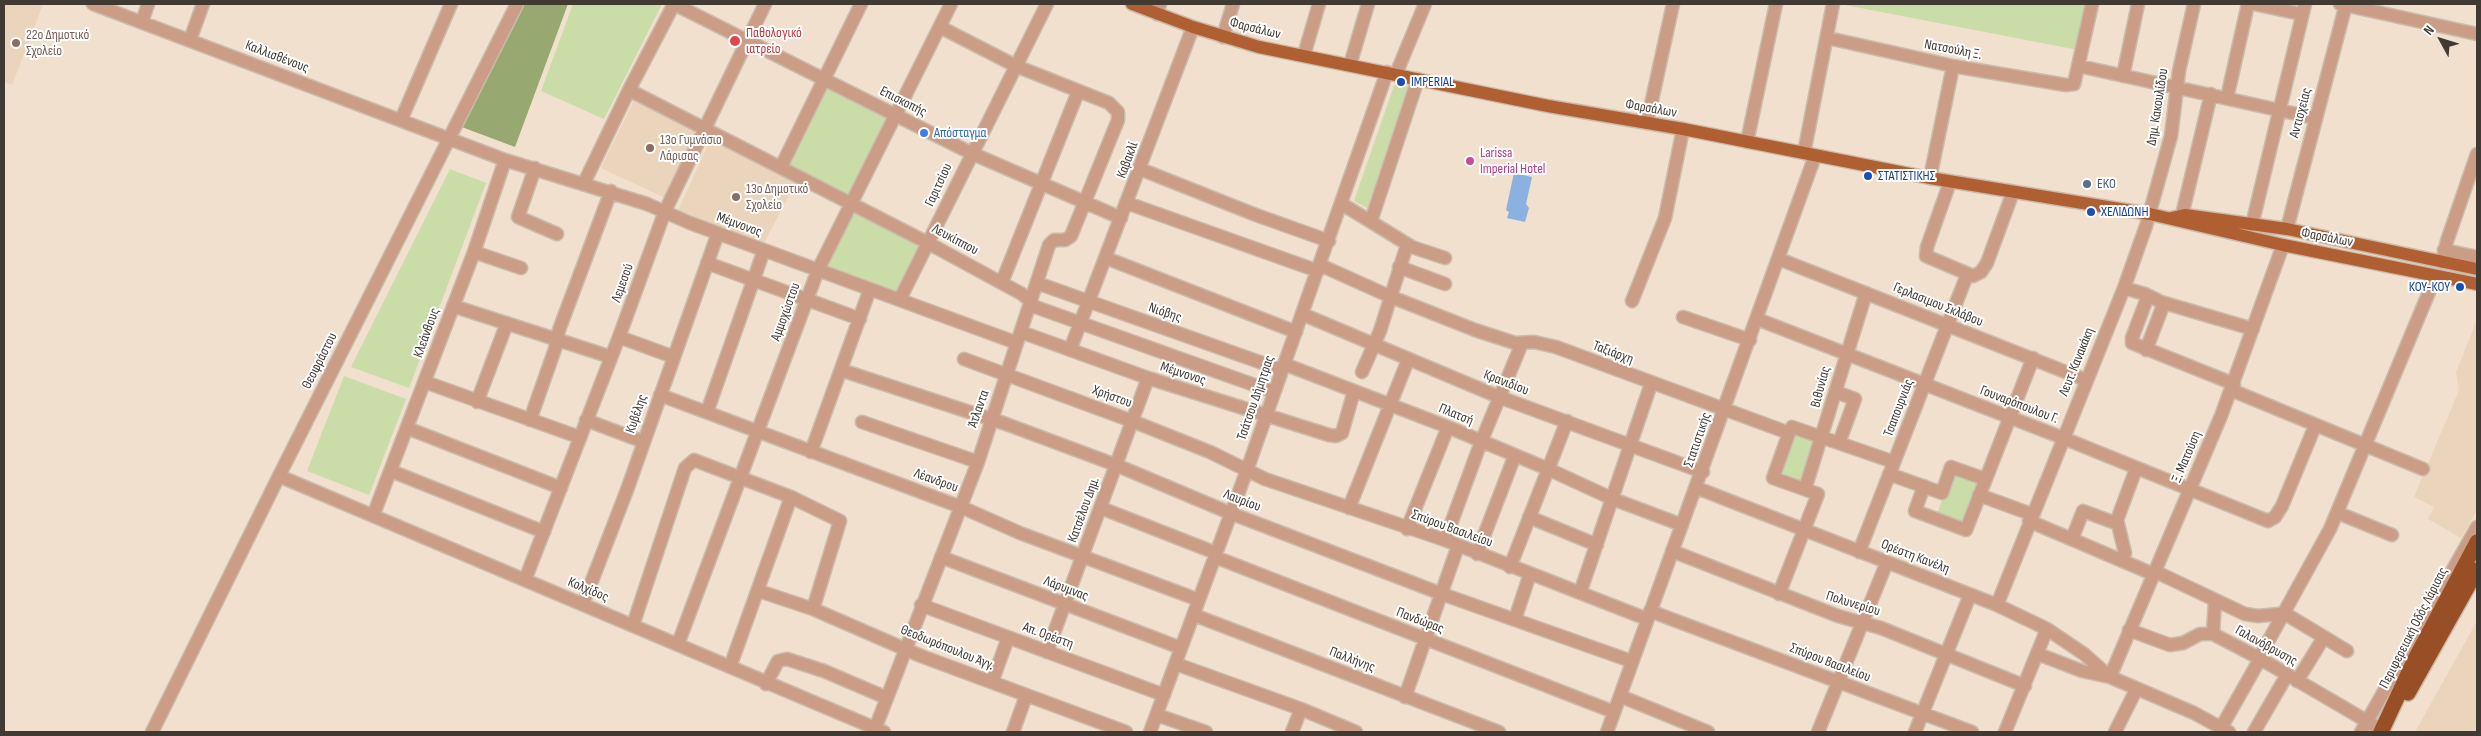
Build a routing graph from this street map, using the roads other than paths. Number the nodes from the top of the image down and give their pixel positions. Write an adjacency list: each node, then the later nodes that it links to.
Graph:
1 (93, 4): 27 (street, Καλλισθένους)
2 (148, 4): 27 (street)
3 (203, 4): 33 (street)
4 (451, 4): 52 (street)
5 (517, 4): 56 (street, Θεοφράστου)
6 (674, 4): 34 (street, Επισκοπής); 45 (street)
7 (765, 4): 34 (street, Λεμεσού)
8 (861, 4): 42 (street)
9 (952, 4): 28 (street, Αμμοχώστου)
10 (1047, 4): 37 (street, Γαριτσίου)
11 (1132, 4): 25 (main road, Φαρσάλων)
12 (1233, 4): 31 (street)
13 (1319, 4): 35 (street)
14 (1368, 4): 36 (street)
15 (1425, 4): 40 (street, Τσάτσου Δήμητρας)
16 (1672, 4): 53 (street)
17 (1776, 4): 57 (street)
18 (1833, 4): 32 (street, Στατιστικής)
19 (2092, 4): 39 (street)
20 (2138, 4): 41 (street)
21 (2194, 4): 44 (street, Δημ. Κακουλίδου)
22 (2248, 4): 48 (street)
23 (2254, 4): 26 (street)
24 (2344, 4): 30 (street); 51 (street, Αντιοχείας)
25 (1159, 9): 29 (main road, Φαρσάλων)
26 (2303, 9): 49 (street)
27 (142, 22): 33 (street, Καλλισθένους)
28 (940, 27): 37 (street); 50 (street, Αμμοχώστου)
29 (1193, 27): 31 (main road, Φαρσάλων); 64 (street, Καβακλί)
30 (2477, 34)
31 (1223, 37): 35 (main road, Φαρσάλων)
32 (1828, 38): 38 (street, Νατσούλη Ξ.); 60 (street, Στατιστικής)
33 (190, 40): 52 (street, Καλλισθένους)
34 (747, 40): 42 (street, Επισκοπής); 54 (street, Λεμεσού)
35 (1304, 55): 36 (main road, Φαρσάλων)
36 (1350, 65): 40 (main road, Φαρσάλων)
37 (1016, 66): 46 (street); 58 (street, Γαριτσίου)
38 (1953, 66): 39 (street, Νατσούλη Ξ.); 65 (street)
39 (2079, 66): 41 (street)
40 (1392, 73): 43 (main road, Φαρσάλων); 74 (street, Τσάτσου Δήμητρας)
41 (2123, 76): 44 (street)
42 (822, 78): 50 (street, Επισκοπής); 62 (street)
43 (1418, 79): 53 (main road, Φαρσάλων); 79 (street)
44 (2177, 87): 47 (street); 76 (street, Δημ. Κακουλίδου)
45 (628, 90): 54 (street, Λευκίππου); 67 (street)
46 (1078, 92): 68 (street); 73 (street, Άτλαντα)
47 (2211, 94): 48 (street); 77 (street)
48 (2227, 98): 49 (street)
49 (2280, 108): 51 (street); 80 (street)
50 (896, 115): 58 (street, Επισκοπής); 71 (street, Αμμοχώστου)
51 (2315, 118): 81 (street, Αντιοχείας)
52 (401, 120): 56 (street, Καλλισθένους)
53 (1647, 123): 55 (main road, Φαρσάλων)
54 (704, 128): 62 (street, Λευκίππου); 75 (street, Λεμεσού)
55 (1683, 129): 57 (main road, Φαρσάλων); 115 (street)
56 (449, 139): 61 (street, Μέμνονος); 194 (street, Θεοφράστου)
57 (1747, 142): 60 (main road, Φαρσάλων)
58 (971, 154): 68 (street, Επισκοπής); 85 (street, Γαριτσίου)
59 (2477, 154): 90 (street)
60 (1809, 155): 65 (main road, Φαρσάλων); 94 (street, Στατιστικής)
61 (505, 160): 63 (street, Μέμνονος); 89 (street, Κλεάνθους)
62 (781, 167): 71 (street, Λευκίππου)
63 (536, 168): 67 (street, Μέμνονος); 83 (street)
64 (1140, 169): 72 (street, Καβακλί); 84 (street)
65 (1930, 178): 66 (main road, Φαρσάλων)
66 (1950, 182): 70 (main road, Φαρσάλων); 101 (street)
67 (584, 183): 69 (street, Μέμνονος)
68 (1042, 184): 73 (street, Επισκοπής); 103 (street)
69 (611, 191): 75 (street, Μέμνονος); 130 (street)
70 (2013, 192): 76 (main road, Φαρσάλων); 101 (street)
71 (851, 203): 85 (street, Λευκίππου); 100 (street, Αμμοχώστου)
72 (1127, 203): 78 (street, Καβακλί); 98 (street, Ταξιάρχη)
73 (1086, 204): 78 (street, Επισκοπής); 104 (street, Άτλαντα)
74 (1342, 204): 79 (street); 84 (street, Τσάτσου Δήμητρας)
75 (665, 211): 82 (street, Μέμνονος); 129 (street, Λεμεσού)
76 (2150, 214): 77 (main road, Φαρσάλων); 108 (street, Λευτ. Κανακάκη)
77 (2176, 216): 80 (main road, Φαρσάλων); 87 (main road, Φαρσάλων)
78 (1121, 218): 92 (street, Καβακλί)
79 (1371, 221): 86 (street)
80 (2252, 225): 81 (main road, Φαρσάλων)
81 (2287, 229): 90 (main road, Φαρσάλων)
82 (718, 233): 88 (street, Μέμνονος); 95 (street, Κυβέλης)
83 (557, 234)
84 (1329, 241): 98 (street, Τσάτσου Δήμητρας)
85 (928, 243): 103 (street, Λευκίππου); 113 (street, Γαριτσίου)
86 (1407, 245): 93 (street); 96 (street)
87 (2283, 245): 106 (main road, Φαρσάλων); 127 (street, Ξ. Ματούση)
88 (764, 250): 100 (street, Μέμνονος); 102 (street)
89 (474, 252): 97 (street); 119 (street, Κλεάνθους)
90 (2443, 256): 91 (street); 99 (main road, Φαρσάλων)
91 (2477, 257)
92 (1106, 258): 116 (street, Καβακλί); 128 (street)
93 (1445, 258)
94 (1779, 259): 110 (street, Γερλασιμου Σκλάβου); 123 (street, Στατιστικής)
95 (707, 263): 102 (street); 139 (street, Κυβέλης)
96 (1399, 267): 105 (street); 111 (street)
97 (521, 268)
98 (1319, 268): 111 (street, Ταξιάρχη); 120 (street, Τσάτσου Δήμητρας)
99 (2477, 269)
100 (818, 270): 109 (street, Μέμνονος); 114 (street, Αμμοχώστου)
101 (1967, 275): 126 (street, Τσαπουρνιάς)
102 (752, 280): 114 (street); 161 (street)
103 (1002, 282): 118 (street, Λευκίππου)
104 (1037, 283): 116 (street, Νιόβης); 118 (street, Άτλαντα)
105 (1445, 284)
106 (2477, 284)
107 (2432, 285): 182 (street)
108 (2124, 288): 112 (street); 148 (street, Λευτ. Κανακάκη)
109 (870, 289): 113 (street, Μέμνονος); 122 (street)
110 (1866, 293): 126 (street, Γερλασιμου Σκλάβου); 137 (street, Βιθυνίας)
111 (1389, 296): 133 (street, Ταξιάρχη); 134 (street)
112 (2148, 296): 117 (street); 136 (street)
113 (900, 299): 131 (street, Μέμνονος)
114 (807, 300): 122 (street); 173 (street, Αμμοχώστου)
115 (1632, 301)
116 (1089, 302): 125 (street, Καβακλί); 143 (street, Νιόβης)
117 (2164, 303): 127 (street); 136 (street)
118 (1030, 305): 125 (street, Λευκίππου); 131 (street, Άτλαντα)
119 (453, 306): 124 (street); 149 (street, Κλεάνθους)
120 (1302, 314): 128 (street, Τσάτσου Δήμητρας); 134 (street, Κρανιδίου)
121 (1684, 317): 132 (street)
122 (860, 319): 144 (street)
123 (1757, 319): 132 (street, Στατιστικής); 137 (street, Γουναρόπουλου Γ.)
124 (507, 323): 130 (street); 158 (street)
125 (1081, 323): 135 (street, Καβακλί); 154 (street, Λευκίππου)
126 (1947, 325): 140 (street, Γερλασιμου Σκλάβου); 151 (street, Τσαπουρνιάς)
127 (2253, 329): 152 (street, Ξ. Ματούση)
128 (1296, 332): 143 (street, Τσάτσου Δήμητρας)
129 (619, 337): 138 (street, Λεμεσού); 139 (street)
130 (558, 338): 138 (street); 164 (street)
131 (1019, 338): 135 (street, Μέμνονος); 146 (street, Άτλαντα)
132 (1750, 340): 160 (street, Στατιστικής)
133 (1522, 343): 150 (street, Ταξιάρχη); 157 (street)
134 (1374, 344): 142 (street, Κρανιδίου); 145 (street)
135 (1070, 350): 147 (street, Μέμνονος)
136 (2146, 350): 152 (street)
137 (1846, 354): 151 (street, Γουναρόπουλου Γ.); 155 (street, Βιθυνίας)
138 (611, 357): 165 (street, Λεμεσού)
139 (674, 357): 156 (street, Κυβέλης)
140 (2033, 358): 148 (street, Γερλασιμου Σκλάβου); 163 (street)
141 (964, 359): 146 (street, Χρήστου)
142 (1408, 360): 157 (street, Κρανιδίου); 159 (street)
143 (1283, 367): 153 (street, Πλατσή); 154 (street, Τσάτσου Δήμητρας)
144 (841, 370): 166 (street, Λαυρίου); 183 (street)
145 (1362, 372)
146 (1006, 376): 166 (street, Άτλαντα); 167 (street, Χρήστου)
147 (1148, 378): 162 (street, Μέμνονος); 167 (street, Κατσέλου Δημ.)
148 (2086, 380): 177 (street, Λευτ. Κανακάκη)
149 (425, 382): 158 (street); 172 (street, Κλεάνθους)
150 (1652, 384): 160 (street, Ταξιάρχη); 181 (street)
151 (1924, 384): 163 (street, Γουναρόπουλου Γ.); 187 (street, Τσαπουρνιάς)
152 (2232, 387): 170 (street); 201 (street, Ξ. Ματούση)
153 (1354, 391): 159 (street, Πλατσή); 162 (street, Μέμνονος)
154 (1274, 392): 162 (street, Τσάτσου Δήμητρας)
155 (1836, 392): 176 (street, Βιθυνίας); 180 (street)
156 (660, 395): 161 (street, Λέανδρου); 178 (street, Κυβέλης)
157 (1499, 397): 168 (street, Κρανιδίου); 179 (street)
158 (477, 402): 164 (street)
159 (1390, 404): 171 (street, Πλατσή); 207 (street)
160 (1725, 409): 174 (street, Ταξιάρχη); 193 (street, Στατιστικής)
161 (707, 412): 173 (street, Λέανδρου)
162 (1266, 416): 191 (street, Τσάτσου Δήμητρας)
163 (2010, 417): 177 (street, Γουναρόπουλου Γ.); 196 (street)
164 (530, 420): 175 (street)
165 (586, 420): 175 (street, Λεμεσού); 178 (street)
166 (991, 420): 185 (street, Άτλαντα); 186 (street, Λαυρίου)
167 (1132, 420): 186 (street, Κατσέλου Δημ.); 191 (street, Χρήστου)
168 (1567, 421): 181 (street, Κρανιδίου); 188 (street)
169 (862, 422): 185 (street)
170 (2315, 426): 182 (street); 201 (street, Γουναρόπουλου Γ.)
171 (1448, 427): 179 (street, Πλατσή); 216 (street)
172 (407, 428): 192 (street, Κλεάνθους); 198 (street)
173 (758, 432): 183 (street, Λέανδρου); 195 (street, Αμμοχώστου)
174 (1789, 433): 176 (street, Ταξιάρχη); 200 (street)
175 (579, 437): 198 (street, Λεμεσού)
176 (1821, 437): 180 (street, Ταξιάρχη); 200 (street, Βιθυνίας)
177 (2063, 438): 189 (street, Γουναρόπουλου Γ.); 212 (street, Λευτ. Κανακάκη)
178 (644, 442): 245 (street, Κυβέλης)
179 (1481, 442): 184 (street, Πλατσή); 221 (street)
180 (1839, 443): 187 (street, Ταξιάρχη)
181 (1631, 446): 193 (street, Κρανιδίου); 204 (street)
182 (2366, 446): 190 (street); 209 (street)
183 (811, 452): 205 (street, Λέανδρου)
184 (1516, 455): 188 (street, Πλατσή); 227 (street)
185 (978, 462): 205 (street, Άτλαντα)
186 (1116, 465): 206 (street, Κατσέλου Δημ.); 208 (street, Λαυρίου)
187 (1892, 468): 197 (street, Ταξιάρχη); 226 (street, Τσαπουρνιάς)
188 (1548, 469): 204 (street, Πλατσή); 211 (street)
189 (2136, 469): 201 (street, Γουναρόπουλου Γ.); 213 (street)
190 (2423, 469)
191 (1247, 470): 207 (street, Σπύρου Βασιλείου); 208 (street, Τσάτσου Δήμητρας)
192 (391, 472): 210 (street, Κλεάνθους); 218 (street)
193 (1703, 472): 199 (street, Στατιστικής)
194 (279, 476): 210 (street, Κολχίδος); 294 (street, Θεοφράστου)
195 (739, 479): 203 (street); 255 (street); 262 (street, Αμμοχώστου)
196 (1985, 479): 197 (street, Ταξιάρχη); 202 (street)
197 (1924, 486): 202 (street)
198 (561, 488): 218 (street, Λεμεσού)
199 (1697, 488): 214 (street, Στατιστικής); 217 (street, Ορέστη Κανέλη)
200 (1805, 489): 217 (street)
201 (2189, 490): 235 (street, Ξ. Ματούση)
202 (1979, 495): 212 (street)
203 (791, 497): 238 (street); 249 (street)
204 (1613, 499): 214 (street, Πλατσή); 224 (street)
205 (961, 507): 229 (street, Λέανδρου); 230 (street, Άτλαντα)
206 (1101, 508): 228 (street, Πανδώρας); 229 (street, Κατσέλου Δημ.)
207 (1349, 508): 216 (street, Σπύρου Βασιλείου)
208 (1230, 513): 228 (street, Τσάτσου Δήμητρας); 240 (street, Λαυρίου)
209 (2338, 513): 219 (street); 252 (street)
210 (373, 516): 237 (street, Κολχίδος)
211 (1529, 517): 224 (street); 233 (street)
212 (2030, 517): 220 (street); 248 (street, Λευτ. Κανακάκη)
213 (2118, 524): 220 (street); 231 (street)
214 (1682, 525): 225 (street, Στατιστικής)
215 (2477, 527): 289 (street)
216 (1408, 529): 221 (street, Σπύρου Βασιλείου)
217 (1804, 531): 226 (street, Ορέστη Κανέλη); 241 (street)
218 (544, 532): 237 (street, Λεμεσού)
219 (2392, 535)
220 (2072, 539): 231 (street)
221 (1444, 540): 223 (street, Σπύρου Βασιλείου)
222 (2477, 542): 293 (highway, Περιφερειακή Οδός Λάρισας)
223 (1458, 546): 227 (street, Σπύρου Βασιλείου); 240 (street)
224 (1597, 546): 239 (street)
225 (1672, 551): 241 (street, Πολυνερίου); 251 (street, Στατιστικής)
226 (1859, 552): 232 (street, Ορέστη Κανέλη)
227 (1478, 554): 233 (street, Σπύρου Βασιλείου)
228 (1215, 555): 243 (street, Τσάτσου Δήμητρας); 261 (street, Πανδώρας)
229 (1083, 556): 243 (street, Λέανδρου); 246 (street, Κατσέλου Δημ.)
230 (941, 557): 246 (street, Λάρυμνας); 247 (street, Άτλαντα)
231 (2122, 561): 235 (street)
232 (1887, 562): 242 (street, Ορέστη Κανέλη); 254 (street)
233 (1510, 566): 236 (street, Σπύρου Βασιλείου)
234 (2477, 570): 293 (highway, Περιφερειακή Οδός Λάρισας)
235 (2154, 573): 244 (street); 257 (street, Ξ. Ματούση)
236 (1530, 574): 239 (street, Σπύρου Βασιλείου); 253 (street)
237 (525, 580): 245 (street, Κολχίδος)
238 (759, 591): 249 (street, Θεοδωρόπουλου Άγγ.); 272 (street)
239 (1580, 593): 251 (street, Σπύρου Βασιλείου)
240 (1442, 594): 253 (street, Λαυρίου); 261 (street)
241 (1780, 594): 254 (street, Πολυνερίου)
242 (1970, 595): 248 (street, Ορέστη Κανέλη); 267 (street)
243 (1199, 600): 250 (street, Τσάτσου Δήμητρας)
244 (2215, 600): 252 (street); 258 (street)
245 (583, 604): 255 (street, Κολχίδος)
246 (1065, 604): 264 (street, Λάρυμνας); 265 (street, Κατσέλου Δημ.)
247 (921, 605): 260 (street, Απ. Ορέστη); 263 (street, Άτλαντα)
248 (1997, 605): 256 (street, Ορέστη Κανέλη)
249 (813, 609): 263 (street, Θεοδωρόπουλου Άγγ.)
250 (1194, 615): 264 (street, Τσάτσου Δήμητρας); 283 (street, Παλλήνης)
251 (1648, 615): 270 (street, Στατιστικής); 276 (street, Σπύρου Βασιλείου)
252 (2284, 615): 259 (street); 269 (street)
253 (1515, 619): 270 (street, Λαυρίου)
254 (1863, 623): 267 (street, Πολυνερίου); 276 (street)
255 (633, 625): 262 (street, Κολχίδος)
256 (2047, 629): 268 (street); 273 (street, Ορέστη Κανέλη)
257 (2129, 630): 258 (street, Γαλανόβρυσης); 273 (street, Ξ. Ματούση)
258 (2214, 634): 269 (street, Γαλανόβρυσης)
259 (2324, 637): 266 (street); 274 (street)
260 (1008, 638): 265 (street, Απ. Ορέστη); 275 (street)
261 (1425, 639): 283 (street); 286 (street, Πανδώρας)
262 (678, 644): 272 (street, Κολχίδος)
263 (905, 648): 275 (street, Θεοδωρόπουλου Άγγ.); 284 (street, Άτλαντα)
264 (1181, 648): 271 (street, Τσάτσου Δήμητρας)
265 (1047, 652): 280 (street, Απ. Ορέστη)
266 (2347, 652)
267 (1946, 654): 278 (street, Πολυνερίου); 287 (street)
268 (2038, 654): 273 (street, Ορέστη Κανέλη); 278 (street)
269 (2260, 659): 274 (street, Γαλανόβρυσης); 290 (street)
270 (1631, 661): 282 (street, Στατιστικής)
271 (1176, 664): 280 (street, Τσάτσου Δήμητρας); 285 (street)
272 (730, 667): 277 (street, Κολχίδος)
273 (2110, 677): 279 (street, Ορέστη Κανέλη)
274 (2292, 678): 289 (street, Γαλανόβρυσης); 308 (street)
275 (992, 682): 281 (street, Θεοδωρόπουλου Άγγ.)
276 (1839, 682): 287 (street, Σπύρου Βασιλείου); 292 (street)
277 (766, 684): 284 (street); 291 (street, Κολχίδος)
278 (2025, 686): 306 (street)
279 (2136, 690): 290 (street, Ορέστη Κανέλη); 307 (street)
280 (1164, 695): 288 (street, Τσάτσου Δήμητρας)
281 (1026, 696): 295 (street); 296 (street, Θεοδωρόπουλου Άγγ.)
282 (1620, 696): 286 (street, Στατιστικής); 303 (street)
283 (1405, 697): 301 (street, Παλλήνης)
284 (888, 698): 291 (street, Άτλαντα)
285 (1301, 709): 299 (street); 300 (street)
286 (1614, 712): 302 (street, Στατιστικής)
287 (1922, 714): 304 (street); 305 (street, Σπύρου Βασιλείου)
288 (1157, 715): 297 (street, Τσάτσου Δήμητρας); 298 (street)
289 (2364, 727): 293 (street, Γαλανόβρυσης)
290 (2225, 730)
291 (880, 731)
292 (1821, 731)
293 (2381, 731)
294 (152, 732)
295 (1013, 732)
296 (1126, 732)
297 (1150, 732)
298 (1206, 732)
299 (1292, 732)
300 (1356, 732)
301 (1499, 732)
302 (1607, 732)
303 (1708, 732)
304 (1915, 732)
305 (1972, 732)
306 (2005, 732)
307 (2116, 732)
308 (2254, 732)

